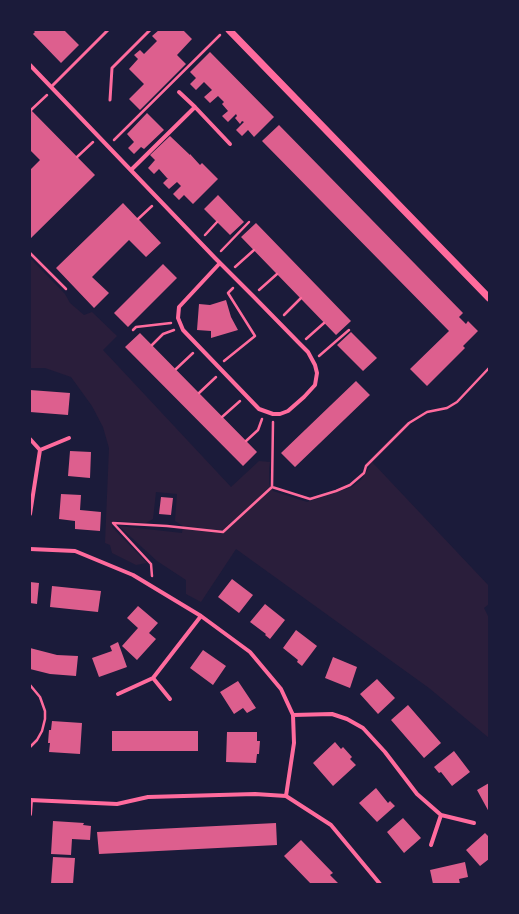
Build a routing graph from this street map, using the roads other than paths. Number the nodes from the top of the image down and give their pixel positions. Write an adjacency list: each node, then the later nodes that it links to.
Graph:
1 (108, 30): 5 (lane)
2 (150, 30): 7 (lane)
3 (229, 30): 12 (street)
4 (30, 65): 5 (street)
5 (52, 88): 10 (street)
6 (179, 92): 8 (street)
7 (110, 100)
8 (194, 107): 9 (street); 10 (street)
9 (230, 144)
10 (131, 170): 11 (street)
11 (220, 263): 11 (street)
12 (489, 298)
13 (69, 438): 15 (street)
14 (30, 439): 15 (street)
15 (40, 450): 16 (street)
16 (30, 514)
17 (30, 549): 18 (street)
18 (201, 616): 19 (street); 22 (street)
19 (153, 678): 20 (street); 21 (street)
20 (118, 694)
21 (170, 699)
22 (293, 715): 23 (street); 26 (street)
23 (286, 796): 24 (street); 29 (street)
24 (31, 800): 25 (street)
25 (30, 814)
26 (441, 814): 27 (street); 28 (street)
27 (474, 823)
28 (431, 845)
29 (380, 884)

